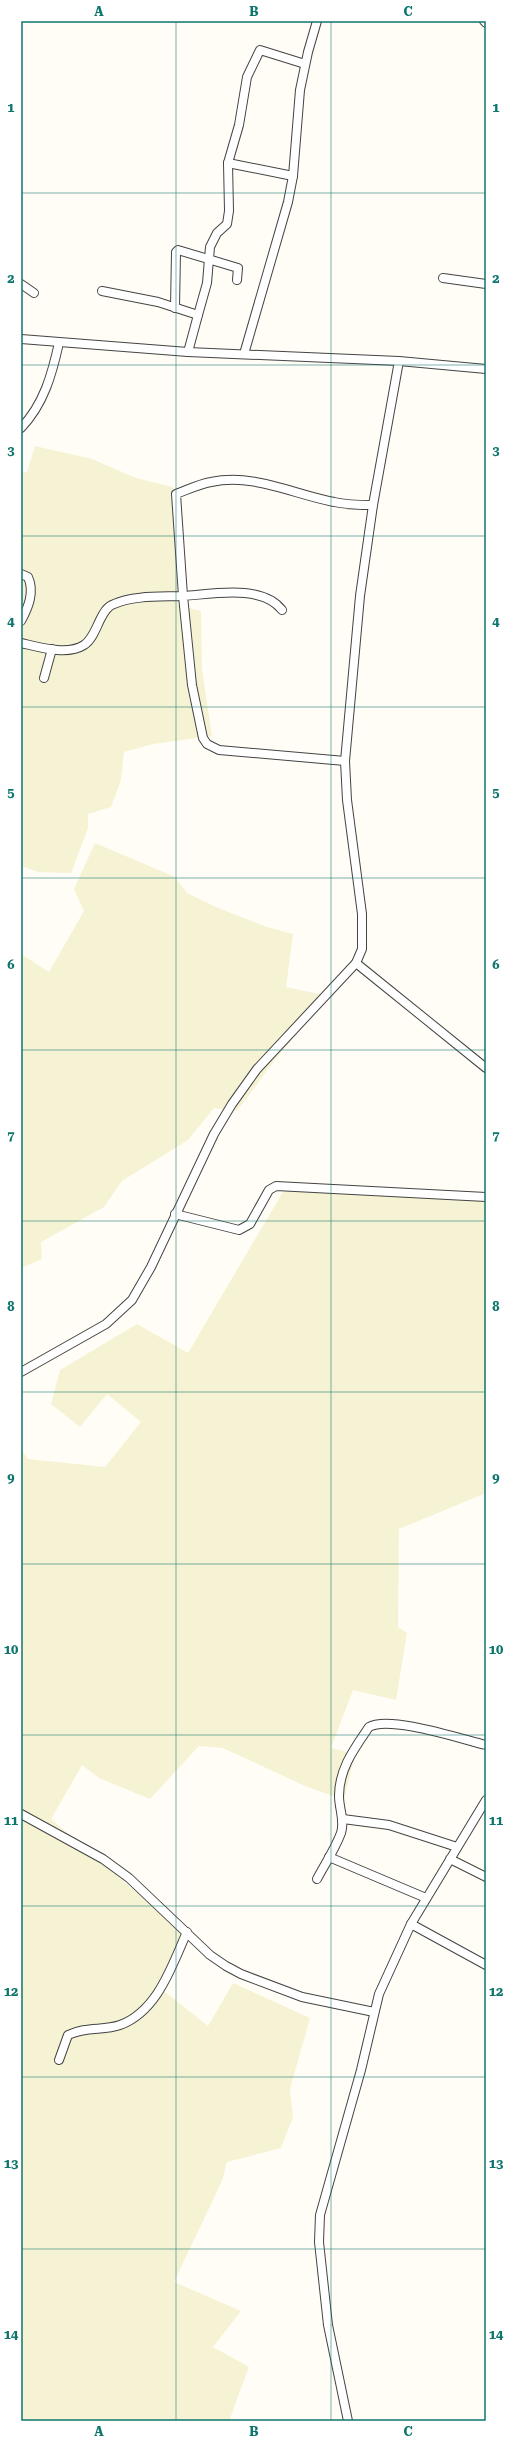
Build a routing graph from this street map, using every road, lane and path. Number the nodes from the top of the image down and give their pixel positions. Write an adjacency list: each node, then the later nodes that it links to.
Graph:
1 (317, 21): 2 (street)
2 (305, 64): 3 (street); 4 (street)
3 (228, 163): 4 (street); 5 (street)
4 (293, 176): 17 (street)
5 (210, 260): 7 (street); 12 (street); 13 (street)
6 (443, 278): 9 (street)
7 (237, 280)
8 (21, 284): 11 (street)
9 (486, 284)
10 (102, 291): 12 (street)
11 (34, 293)
12 (175, 308): 13 (street)
13 (198, 315): 16 (street)
14 (21, 339): 15 (street)
15 (59, 343): 16 (street); 20 (street)
16 (188, 352): 17 (street)
17 (244, 354): 18 (street)
18 (399, 361): 19 (street); 21 (street)
19 (486, 369)
20 (21, 428)
21 (373, 504): 23 (street); 29 (street)
22 (21, 574): 25 (street)
23 (183, 596): 24 (street); 27 (street); 29 (street)
24 (282, 610)
25 (21, 621)
26 (21, 643): 27 (street)
27 (52, 649): 28 (street)
28 (44, 678)
29 (345, 761): 30 (street)
30 (356, 963): 31 (street); 33 (street)
31 (486, 1068)
32 (486, 1197): 33 (street)
33 (175, 1214): 34 (street)
34 (21, 1372)
35 (486, 1745): 38 (street)
36 (486, 1800): 39 (street)
37 (21, 1814): 46 (street)
38 (343, 1819): 39 (street); 40 (street)
39 (457, 1848): 41 (street)
40 (330, 1857): 43 (street); 44 (street)
41 (450, 1859): 42 (street); 44 (street)
42 (486, 1877)
43 (317, 1879)
44 (426, 1898): 45 (street)
45 (411, 1924): 47 (street); 48 (street)
46 (187, 1932): 48 (street); 49 (street)
47 (486, 1965)
48 (374, 2012): 50 (street)
49 (59, 2060)
50 (348, 2421)

